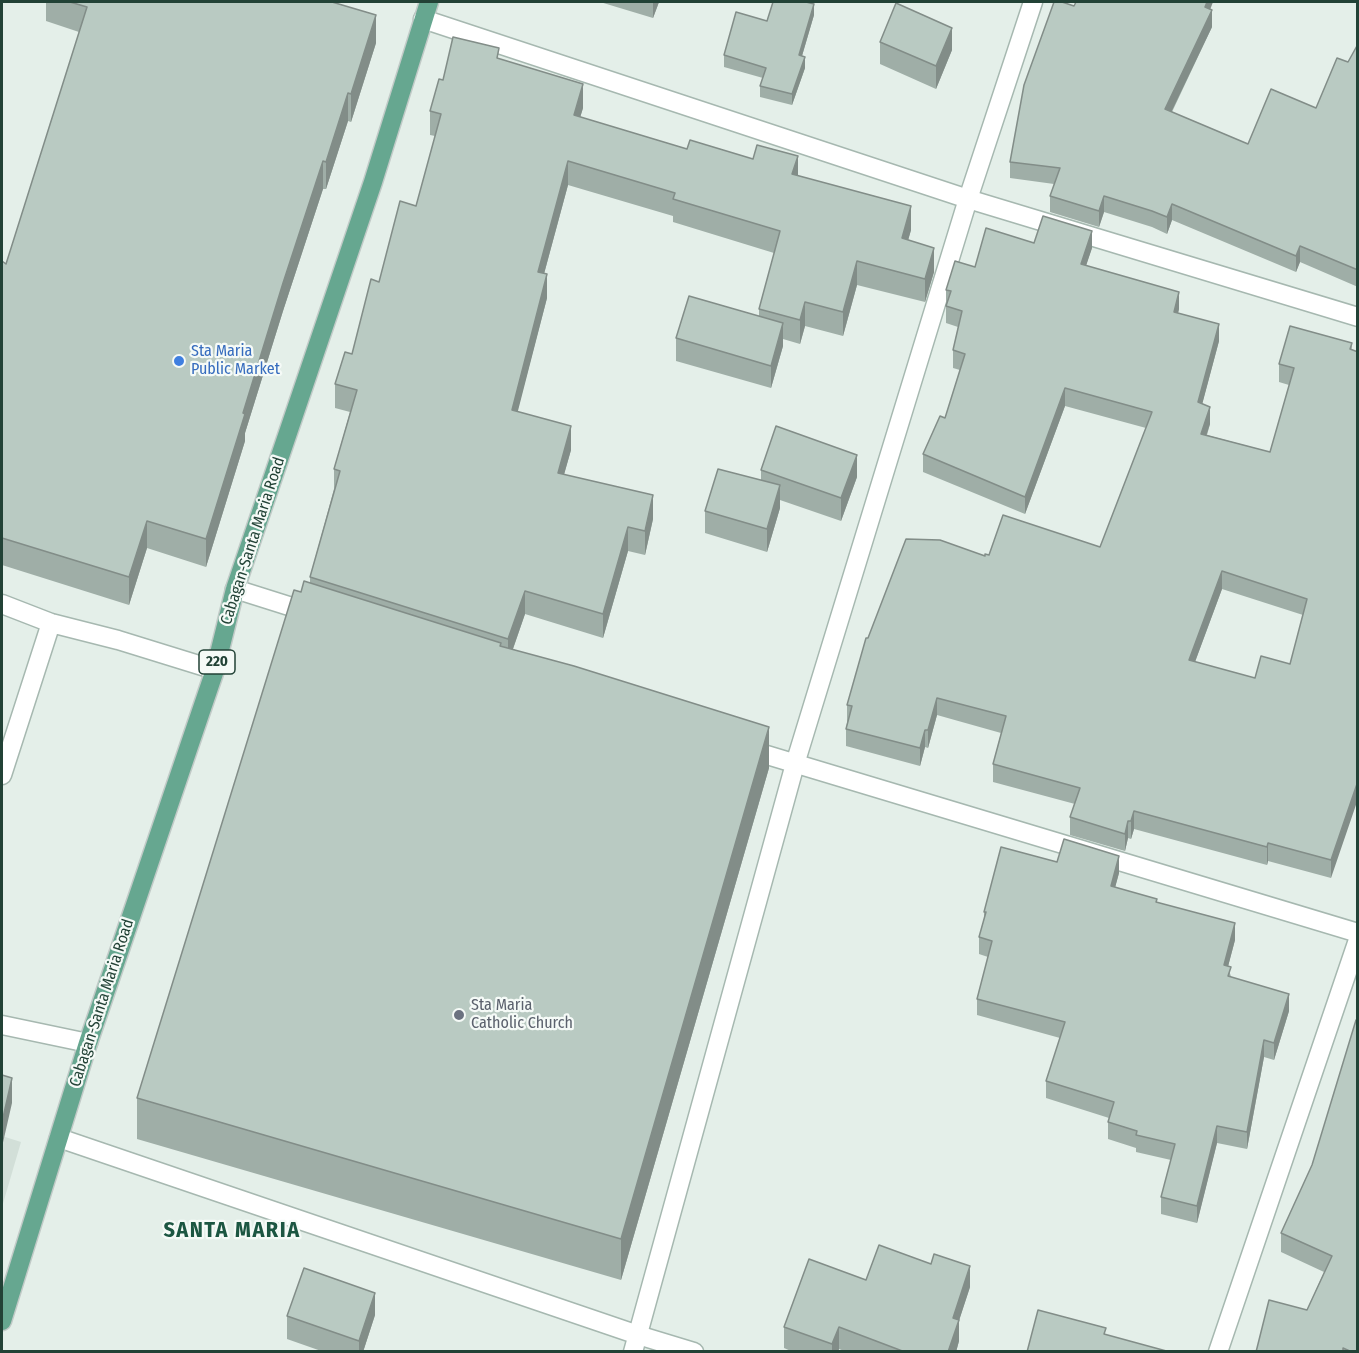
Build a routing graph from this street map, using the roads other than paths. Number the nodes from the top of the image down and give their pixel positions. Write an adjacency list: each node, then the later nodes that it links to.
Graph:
1 (1033, 2): 3 (street)
2 (426, 10): 3 (street); 5 (main road, Cabagan-Santa Maria Road / 220)
3 (968, 199): 4 (street); 11 (street)
4 (1358, 317)
5 (235, 589): 7 (street); 9 (main road, Cabagan-Santa Maria Road / 220)
6 (2, 604): 8 (street)
7 (326, 617)
8 (51, 623): 9 (street); 12 (street)
9 (215, 670): 16 (main road, Cabagan-Santa Maria Road / 220)
10 (726, 743): 11 (street)
11 (795, 764): 13 (street); 19 (street)
12 (2, 775)
13 (1358, 933)
14 (1358, 940): 21 (street)
15 (2, 1025): 16 (street)
16 (88, 1043): 17 (main road, Cabagan-Santa Maria Road / 220)
17 (59, 1138): 18 (main road, Cabagan-Santa Maria Road / 220); 19 (street)
18 (2, 1321)
19 (635, 1343): 20 (street)
20 (694, 1352)
21 (1218, 1352)

